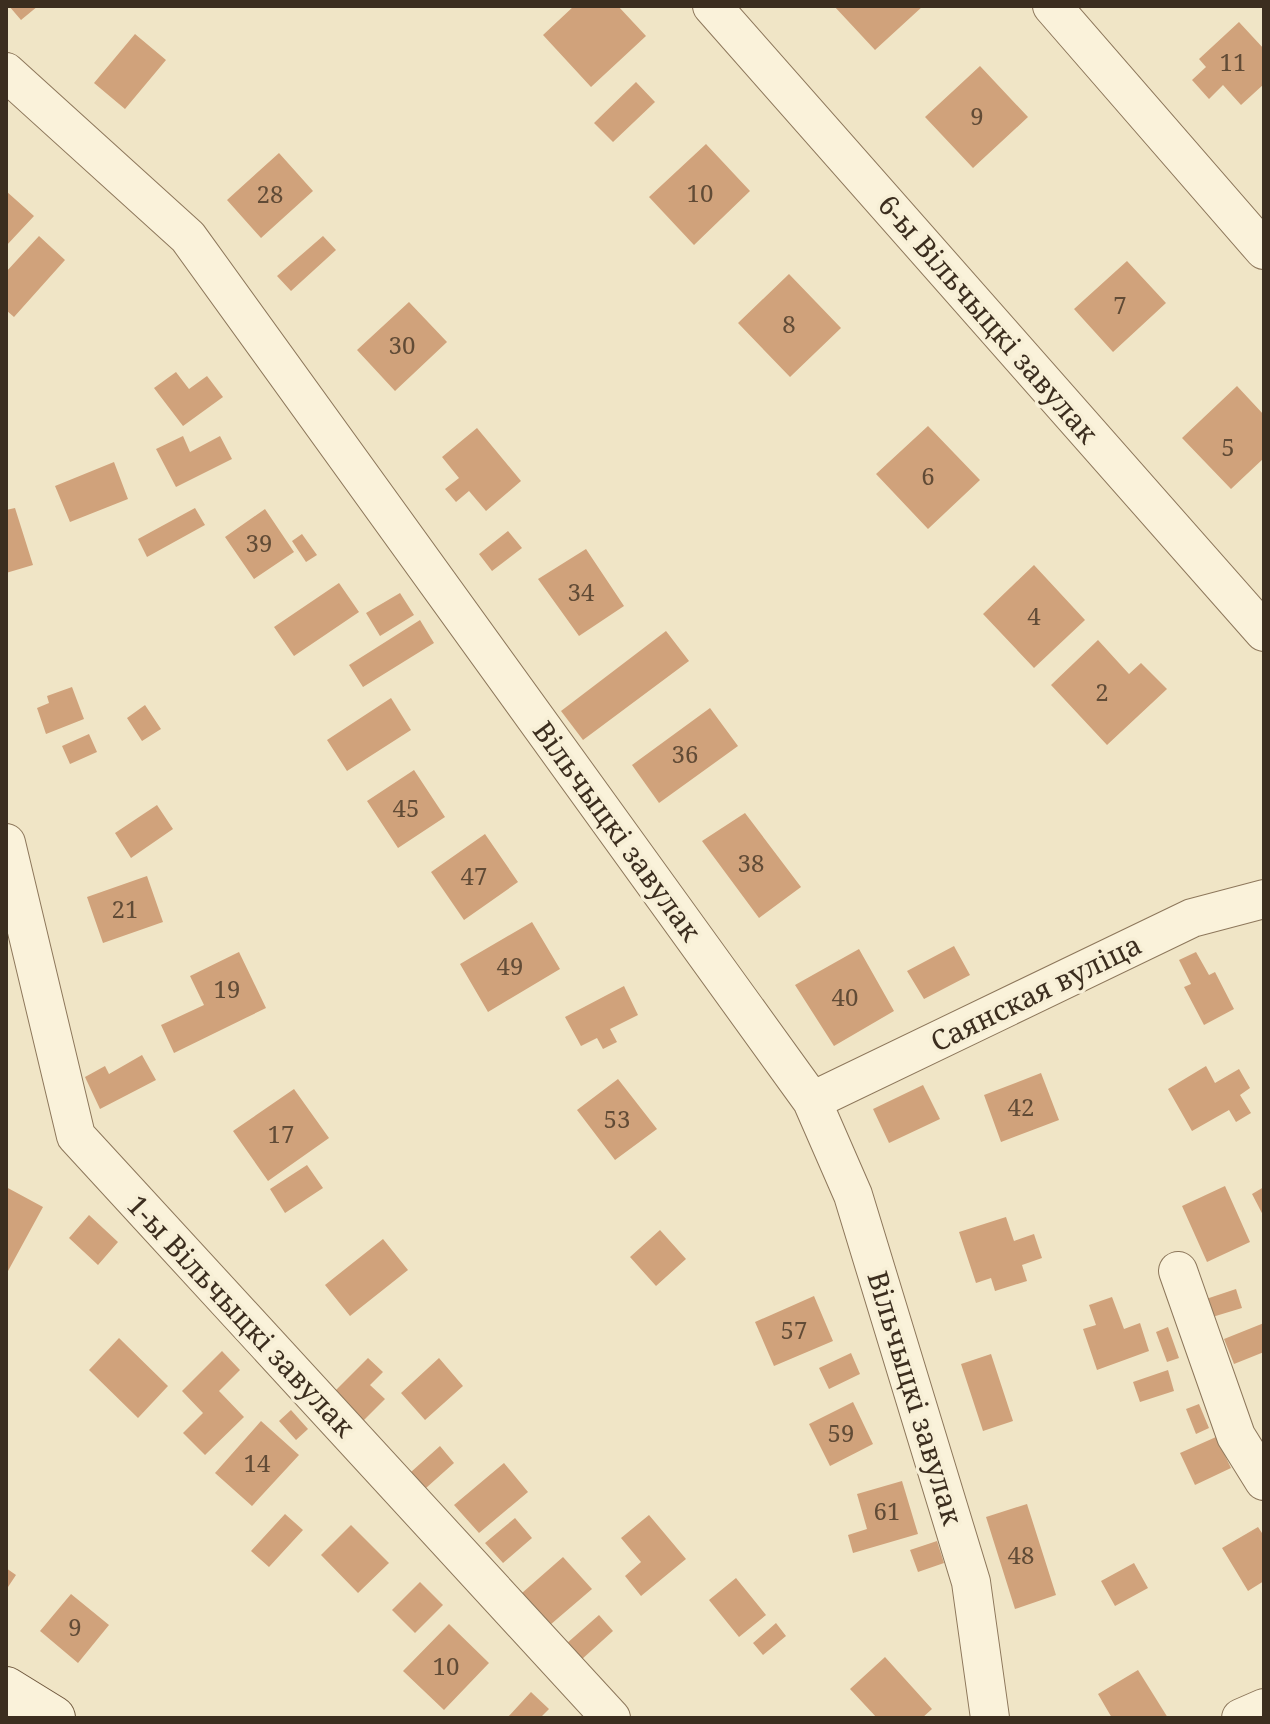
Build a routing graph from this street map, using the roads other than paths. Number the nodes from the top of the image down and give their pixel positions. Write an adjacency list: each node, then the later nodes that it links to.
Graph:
1 (712, 6): 5 (street, 6-ы Вільчыцкі завулак)
2 (1052, 6): 4 (street)
3 (6, 72): 8 (street, Вільчыцкі завулак)
4 (1264, 250)
5 (1264, 632)
6 (6, 843): 14 (street, 1-ы Вільчыцкі завулак)
7 (1264, 899): 8 (street, Саянская вуліца)
8 (812, 1101): 15 (street, Вільчыцкі завулак)
9 (1178, 1271): 10 (street)
10 (1264, 1481)
11 (6, 1689): 13 (main road)
12 (1264, 1708): 16 (street)
13 (53, 1718)
14 (611, 1718)
15 (990, 1718)
16 (1241, 1718)

